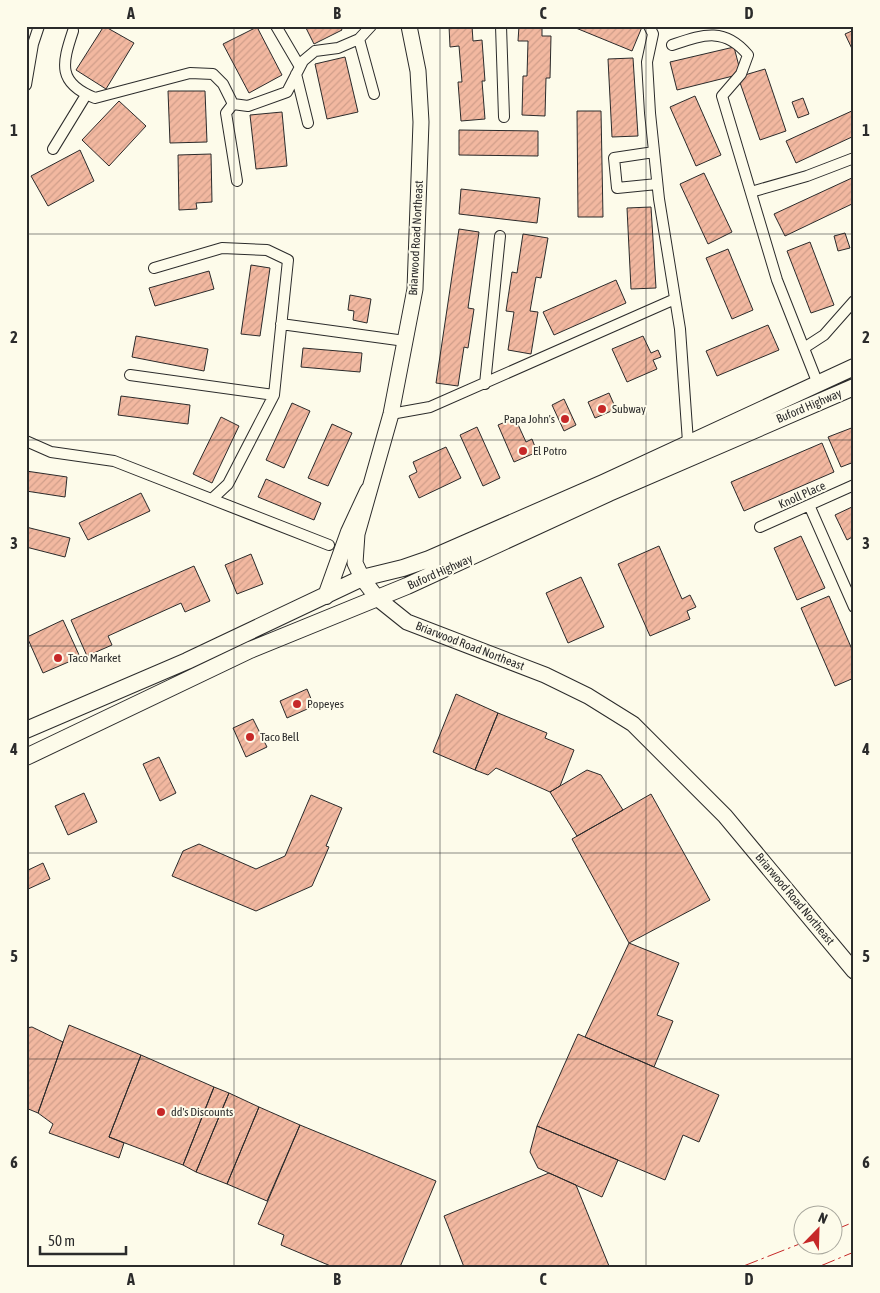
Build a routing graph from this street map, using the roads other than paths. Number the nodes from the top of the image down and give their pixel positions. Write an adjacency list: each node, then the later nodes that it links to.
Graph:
1 (39, 26): 10 (street)
2 (276, 26): 9 (street)
3 (409, 26): 27 (street, Briarwood Road Northeast)
4 (501, 26): 14 (street)
5 (650, 26): 17 (street)
6 (73, 31): 12 (street)
7 (363, 31): 9 (street); 11 (street)
8 (672, 45): 21 (street)
9 (298, 70): 13 (street); 15 (street)
10 (27, 78)
11 (374, 94)
12 (86, 95): 13 (street); 16 (street)
13 (233, 104): 19 (street)
14 (504, 117)
15 (308, 123)
16 (53, 149)
17 (654, 152): 20 (street); 20 (street)
18 (854, 158): 21 (street)
19 (237, 181)
20 (657, 184): 24 (street)
21 (751, 192): 28 (street)
22 (500, 236): 31 (street)
23 (154, 268): 26 (street)
24 (675, 299): 31 (street); 37 (street)
25 (854, 301): 28 (street)
26 (281, 324): 27 (street); 34 (street)
27 (405, 341): 35 (street, Briarwood Road Northeast)
28 (804, 348): 32 (street)
29 (854, 367): 32 (main road, Buford Highway)
30 (130, 375): 34 (street)
31 (485, 384): 35 (street)
32 (818, 384): 37 (main road, Buford Highway)
33 (854, 388): 46 (main road, Buford Highway)
34 (274, 396): 40 (street)
35 (391, 414): 39 (street, Briarwood Road Northeast)
36 (26, 441): 40 (street)
37 (688, 442): 44 (main road, Buford Highway)
38 (854, 486): 41 (street, Knoll Place)
39 (368, 491): 44 (street, Briarwood Road Northeast); 45 (main road)
40 (213, 498): 43 (street)
41 (809, 505): 42 (street, Knoll Place); 47 (street)
42 (760, 527)
43 (329, 545)
44 (362, 578): 45 (main road, Buford Highway); 46 (street, Briarwood Road Northeast)
45 (326, 596): 48 (main road, Buford Highway)
46 (377, 598): 49 (main road, Buford Highway); 50 (street, Briarwood Road Northeast)
47 (854, 607)
48 (26, 730)
49 (26, 757)
50 (854, 971)

